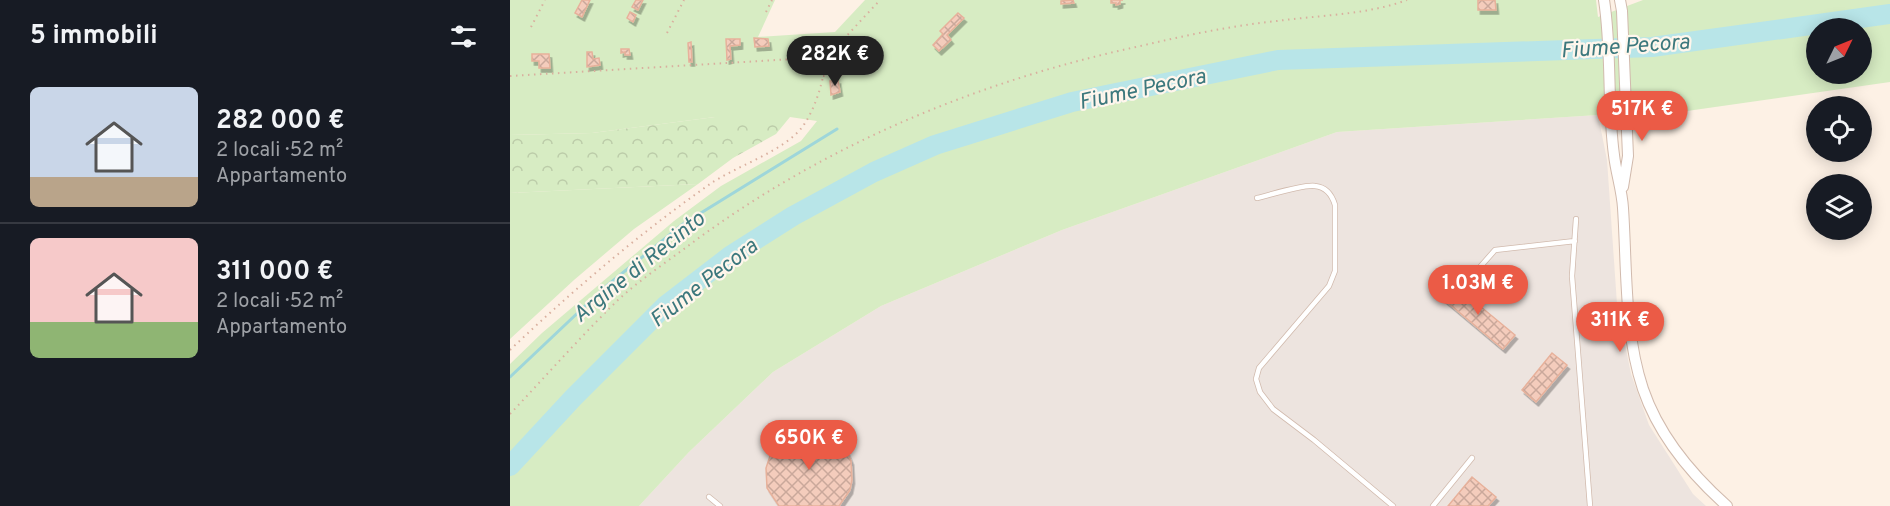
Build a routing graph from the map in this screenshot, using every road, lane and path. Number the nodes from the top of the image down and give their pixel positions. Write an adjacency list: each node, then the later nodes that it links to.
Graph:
1 (545, 0): 9 (path)
2 (684, 0): 10 (path)
3 (772, 0): 8 (path)
4 (880, 0): 11 (path)
5 (1407, 0): 21 (path)
6 (1604, 0): 15 (street)
7 (1621, 5): 15 (street)
8 (766, 12)
9 (531, 27)
10 (667, 33)
11 (827, 57): 13 (path); 14 (path)
12 (871, 68): 13 (path)
13 (823, 74): 20 (path)
14 (510, 76)
15 (1622, 193): 28 (street)
16 (1257, 198): 25 (lane)
17 (1576, 219): 18 (lane)
18 (1575, 241): 19 (lane); 27 (lane)
19 (1465, 284)
20 (510, 350)
21 (510, 414)
22 (1472, 458): 26 (lane)
23 (709, 497): 24 (lane)
24 (720, 506)
25 (1393, 506)
26 (1433, 506)
27 (1590, 506)
28 (1727, 506)

